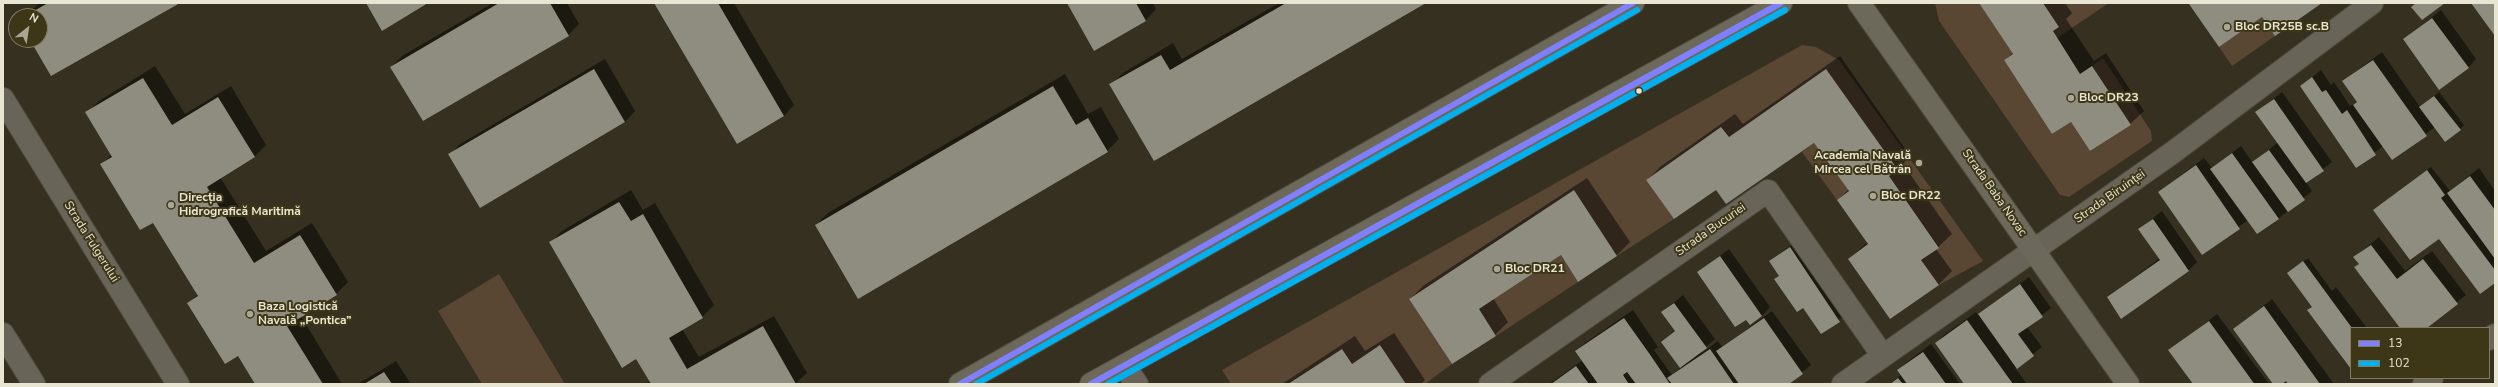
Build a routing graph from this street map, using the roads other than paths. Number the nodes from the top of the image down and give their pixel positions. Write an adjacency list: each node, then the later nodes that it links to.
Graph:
1 (1633, 3): 12 (main road)
2 (1781, 3): 9 (main road)
3 (1859, 3): 6 (main road, Strada Baba Novac)
4 (2372, 3): 6 (street, Strada Biruinței)
5 (3, 99): 11 (street, Strada Fulgerului)
6 (2034, 250): 8 (street, Strada Biruinței); 17 (main road, Strada Baba Novac)
7 (3, 334): 10 (street)
8 (1883, 356): 15 (street, Strada Bucuriei); 16 (street, Strada Biruinței)
9 (1124, 366): 13 (main road); 14 (street)
10 (34, 384)
11 (178, 384)
12 (960, 384)
13 (1091, 384)
14 (1137, 384)
15 (1490, 384)
16 (1843, 384)
17 (2128, 384)

